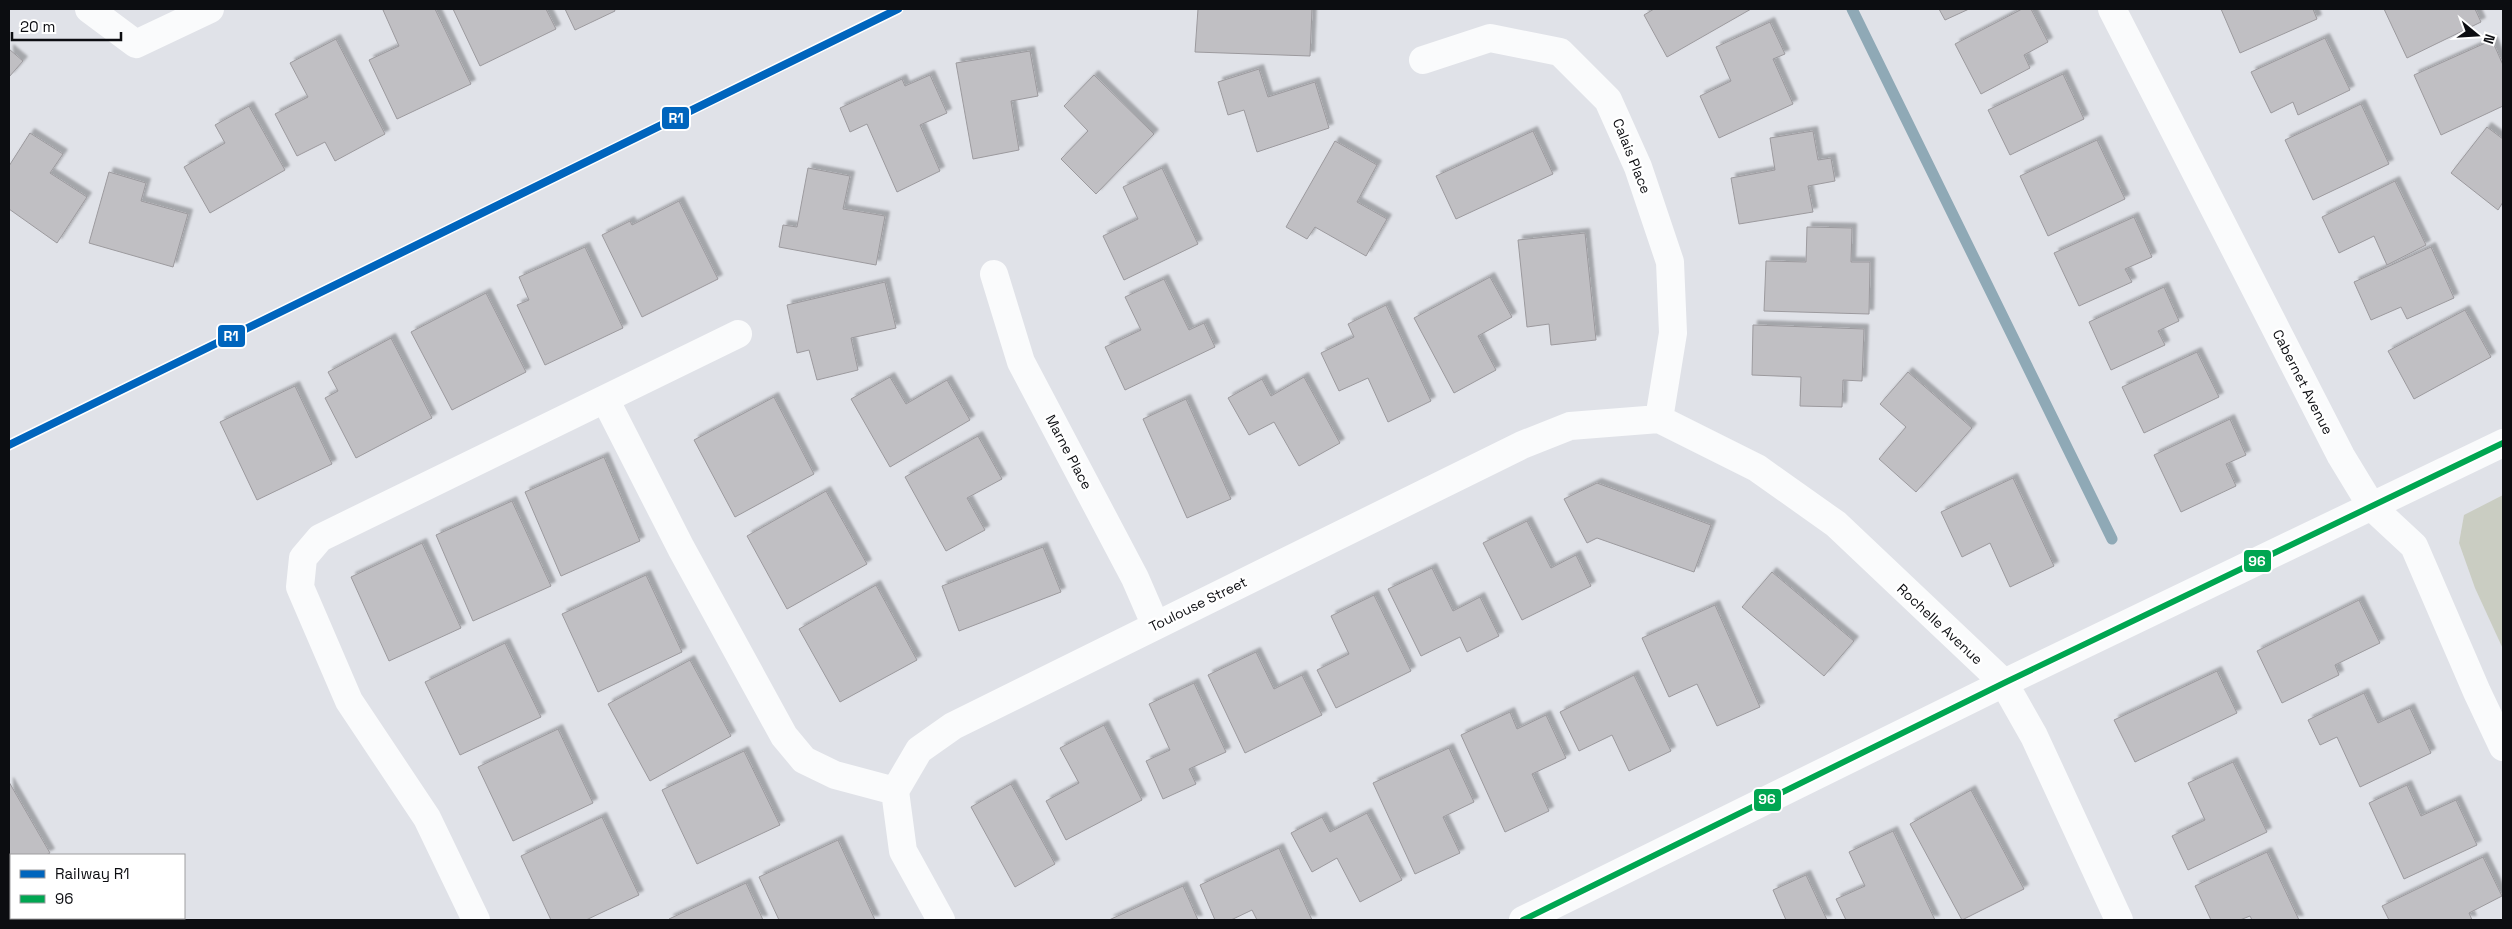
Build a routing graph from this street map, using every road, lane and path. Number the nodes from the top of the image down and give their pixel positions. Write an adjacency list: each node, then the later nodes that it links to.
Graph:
1 (89, 9): 2 (street)
2 (210, 9)
3 (2112, 9): 10 (street, Cabernet Avenue)
4 (1423, 60): 8 (street, Calais Place)
5 (994, 274): 11 (street, Marne Place)
6 (738, 334): 7 (street)
7 (605, 399): 14 (street); 15 (street)
8 (1659, 419): 11 (street, Toulouse Street); 12 (street, Rochelle Avenue)
9 (2503, 443): 10 (street)
10 (2372, 506): 12 (street); 13 (street, Cabernet Avenue)
11 (1156, 624): 14 (street, Toulouse Street)
12 (2004, 683): 17 (street); 18 (street, Rochelle Avenue)
13 (2503, 747)
14 (895, 791): 16 (street)
15 (476, 920)
16 (941, 920)
17 (1523, 920)
18 (2119, 920)

